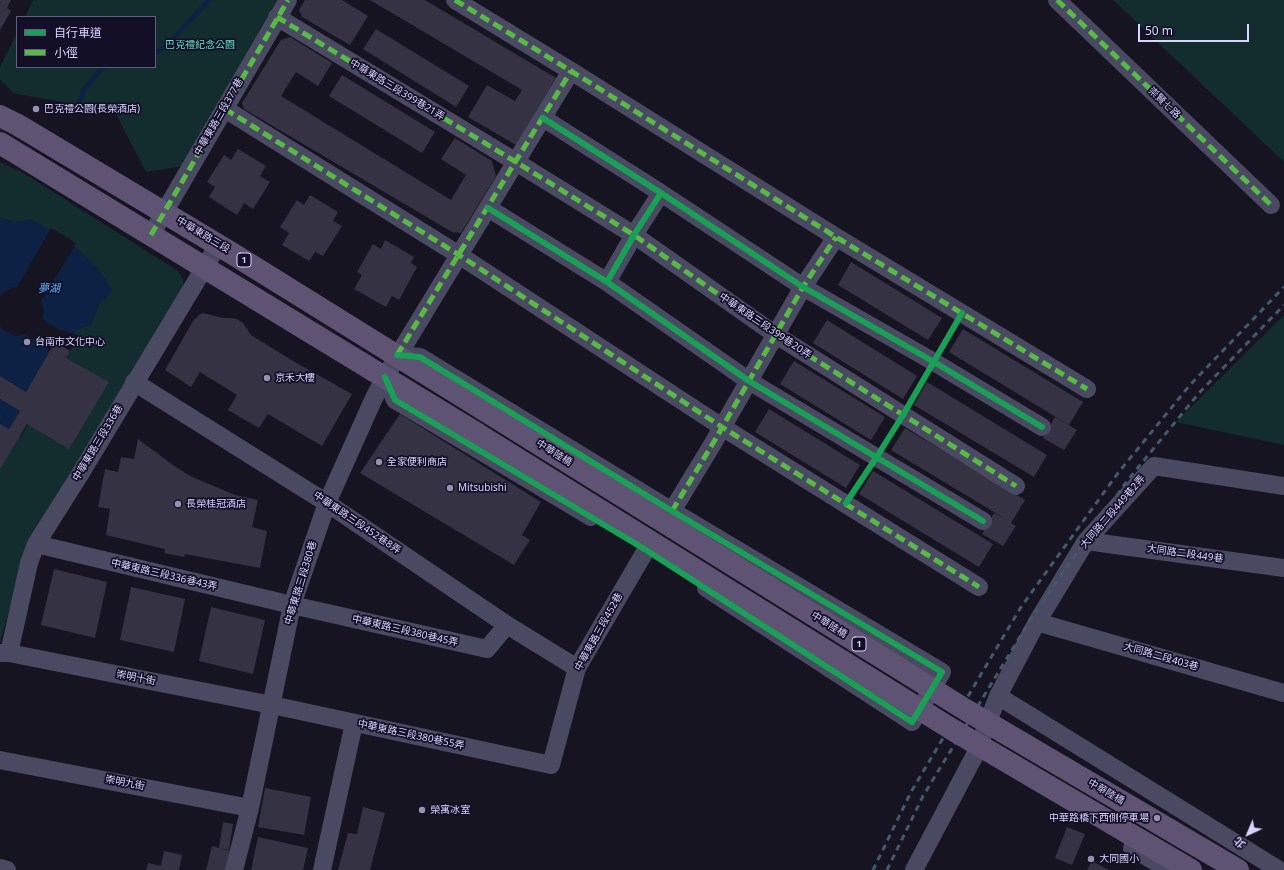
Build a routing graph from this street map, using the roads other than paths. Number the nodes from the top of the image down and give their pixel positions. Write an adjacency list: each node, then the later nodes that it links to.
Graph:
1 (288, 0): 4 (street, 中華東路三段377巷)
2 (455, 0): 5 (street)
3 (1057, 0): 12 (street, 崇賢七路)
4 (277, 17): 6 (street, 中華東路三段377巷); 10 (street, 中華東路三段399巷21弄)
5 (571, 71): 8 (street, 中華東路三段380巷); 17 (street)
6 (225, 109): 14 (street, 中華東路三段377巷); 19 (street)
7 (0, 116): 14 (main road, 中華東路三段 / 1)
8 (543, 118): 10 (street, 中華東路三段380巷); 11 (street)
9 (0, 143): 15 (main road, 1)
10 (516, 162): 13 (street, 中華東路三段380巷); 16 (street, 中華東路三段399巷20弄)
11 (661, 193): 16 (street); 22 (street)
12 (1271, 205)
13 (488, 208): 19 (street, 中華東路三段380巷); 21 (street)
14 (164, 212): 15 (street, 中華東路三段377巷); 18 (main road, 中華東路三段 / 1)
15 (151, 235): 20 (main road, 1)
16 (634, 235): 21 (street); 23 (street, 中華東路三段399巷20弄)
17 (836, 237): 22 (street); 28 (street)
18 (218, 245): 20 (street, 中華東路三段336巷); 24 (main road, 中華東路三段 / 1)
19 (459, 255): 24 (street, 中華東路三段380巷); 30 (street)
20 (204, 268): 25 (main road, 1); 27 (street, 中華東路三段336巷)
21 (608, 282): 26 (street)
22 (803, 287): 23 (street); 31 (street)
23 (776, 335): 26 (street); 32 (street, 中華東路三段399巷20弄)
24 (397, 356): 25 (street, 中華東路三段380巷); 29 (main road, 中華東路三段 / 1); 35 (street)
25 (385, 377): 34 (street, 中華東路三段380巷); 39 (street); 61 (main road, 1, bridge)
26 (749, 381): 30 (street); 36 (street)
27 (134, 382): 34 (street, 中華東路三段452巷8弄); 38 (street, 中華東路三段336巷)
28 (1087, 389)
29 (484, 410): 62 (main road, 中華陸橋 / 1, bridge)
30 (722, 427): 35 (street); 41 (street)
31 (1042, 427)
32 (1016, 486)
33 (1284, 486): 37 (street, 大同路二段449巷2弄)
34 (328, 503): 42 (street, 中華東路三段380巷); 44 (street, 中華東路三段452巷8弄)
35 (672, 510): 39 (street)
36 (983, 521)
37 (1086, 541): 40 (street, 大同路二段449巷); 43 (street, 大同路二段449巷2弄)
38 (36, 544): 42 (street, 中華東路三段336巷43弄); 45 (street, 中華東路三段336巷)
39 (646, 550): 46 (street, 中華東路三段452巷)
40 (1284, 568)
41 (979, 587)
42 (292, 605): 44 (street, 中華東路三段380巷45弄); 49 (street, 中華東路三段380巷)
43 (1037, 622): 47 (street, 大同路二段403巷); 48 (street, 大同路二段449巷2弄)
44 (507, 625): 46 (street, 中華東路三段452巷8弄)
45 (4, 653): 49 (street, 崇明十街)
46 (577, 668): 53 (street, 中華東路三段452巷)
47 (1284, 693)
48 (998, 696): 51 (street, 大同路二段449巷2弄); 63 (street)
49 (272, 706): 50 (street, 中華東路三段380巷55弄); 54 (street, 中華東路三段380巷)
50 (354, 723): 53 (street, 中華東路三段380巷55弄); 58 (street)
51 (976, 753): 59 (street, 大同路二段449巷2弄); 60 (street)
52 (0, 760): 54 (street, 崇明九街)
53 (551, 765)
54 (250, 808): 57 (street, 中華東路三段380巷)
55 (0, 868): 56 (street)
56 (7, 870)
57 (234, 870)
58 (322, 870)
59 (914, 870)
60 (1169, 870)
61 (1191, 870)
62 (1238, 870)
63 (1279, 870)

